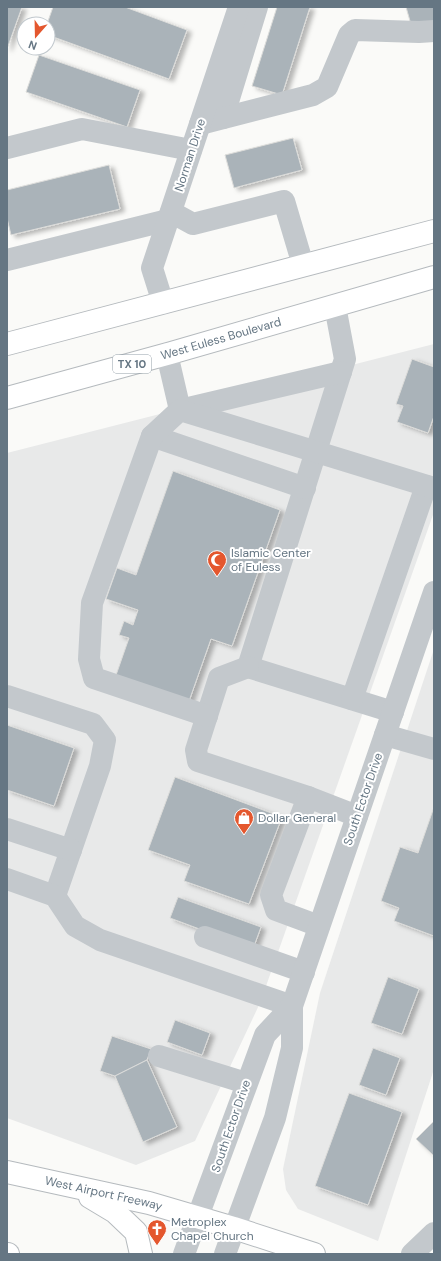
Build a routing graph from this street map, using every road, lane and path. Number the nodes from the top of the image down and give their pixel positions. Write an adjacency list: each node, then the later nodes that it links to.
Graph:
1 (239, 7): 5 (street, Norman Drive)
2 (257, 7): 4 (street)
3 (434, 30): 4 (street)
4 (223, 118): 5 (street)
5 (200, 124): 7 (street, Norman Drive)
6 (7, 148): 7 (street)
7 (191, 150): 8 (street, Norman Drive)
8 (169, 216): 10 (street); 11 (street); 13 (street, Norman Drive)
9 (434, 231): 11 (main road)
10 (7, 260)
11 (304, 266): 13 (main road)
12 (434, 277): 14 (main road, West Euless Boulevard / TX 10)
13 (163, 303): 15 (main road)
14 (335, 306): 16 (main road, West Euless Boulevard / TX 10); 17 (street)
15 (7, 344)
16 (167, 354): 18 (main road, West Euless Boulevard / TX 10); 19 (street)
17 (341, 372): 19 (street); 21 (street)
18 (7, 398)
19 (180, 410): 20 (street); 21 (street)
20 (152, 436): 23 (street); 29 (street)
21 (317, 451): 22 (street); 23 (street)
22 (430, 487): 27 (street)
23 (305, 488): 25 (street)
24 (434, 592): 28 (street, South Ector Drive)
25 (248, 667): 27 (street); 29 (street)
26 (7, 696): 35 (street)
27 (352, 699): 28 (street)
28 (393, 712): 30 (street, South Ector Drive)
29 (207, 716): 32 (street)
30 (385, 735): 31 (street); 33 (street, South Ector Drive)
31 (434, 749)
32 (308, 797): 33 (street); 38 (street)
33 (357, 816): 38 (street, South Ector Drive)
34 (7, 829): 35 (street)
35 (71, 850): 37 (street)
36 (7, 879): 37 (street)
37 (55, 896): 41 (street)
38 (319, 926): 40 (street, South Ector Drive)
39 (205, 937): 40 (street)
40 (304, 972): 41 (street, South Ector Drive)
41 (292, 1006): 43 (street, South Ector Drive); 47 (street, South Ector Drive)
42 (159, 1056): 43 (street)
43 (246, 1083): 46 (street, South Ector Drive)
44 (7, 1172): 45 (main road, West Airport Freeway)
45 (74, 1188): 46 (main road, West Airport Freeway); 49 (main road)
46 (198, 1218): 47 (main road, West Airport Freeway); 50 (street, South Ector Drive)
47 (234, 1228): 51 (street, South Ector Drive); 52 (main road, West Airport Freeway)
48 (434, 1233): 53 (street)
49 (141, 1254)
50 (184, 1254)
51 (225, 1254)
52 (314, 1254)
53 (412, 1254)

